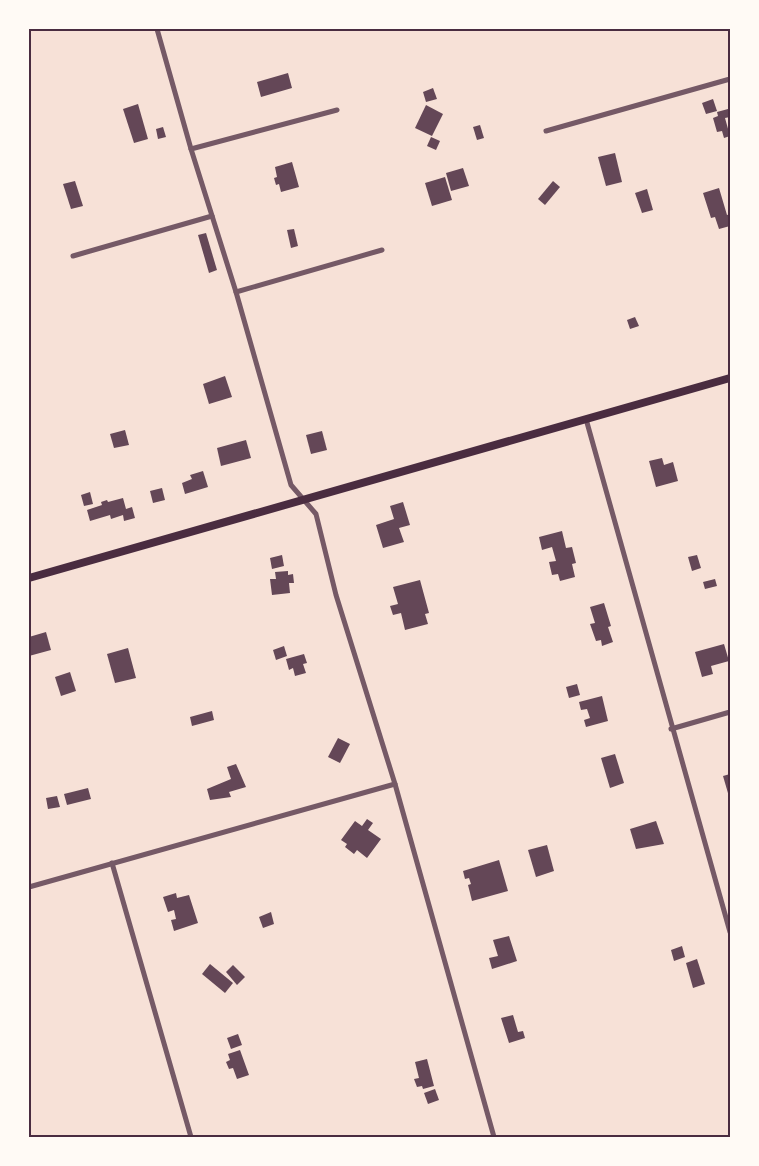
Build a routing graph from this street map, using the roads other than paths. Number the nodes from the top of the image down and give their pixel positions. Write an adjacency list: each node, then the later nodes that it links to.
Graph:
1 (157, 29): 5 (street)
2 (730, 79): 4 (street)
3 (337, 110): 5 (street)
4 (546, 131)
5 (190, 149): 6 (street)
6 (212, 216): 8 (street); 9 (street)
7 (382, 250): 9 (street)
8 (73, 256)
9 (236, 292): 12 (street)
10 (730, 378): 11 (main road)
11 (586, 419): 12 (main road); 15 (street)
12 (303, 501): 13 (main road); 16 (street)
13 (29, 578)
14 (730, 712): 15 (street)
15 (672, 729): 19 (street)
16 (395, 784): 17 (street); 21 (street)
17 (112, 863): 18 (street); 20 (street)
18 (29, 887)
19 (730, 932)
20 (191, 1137)
21 (494, 1137)

